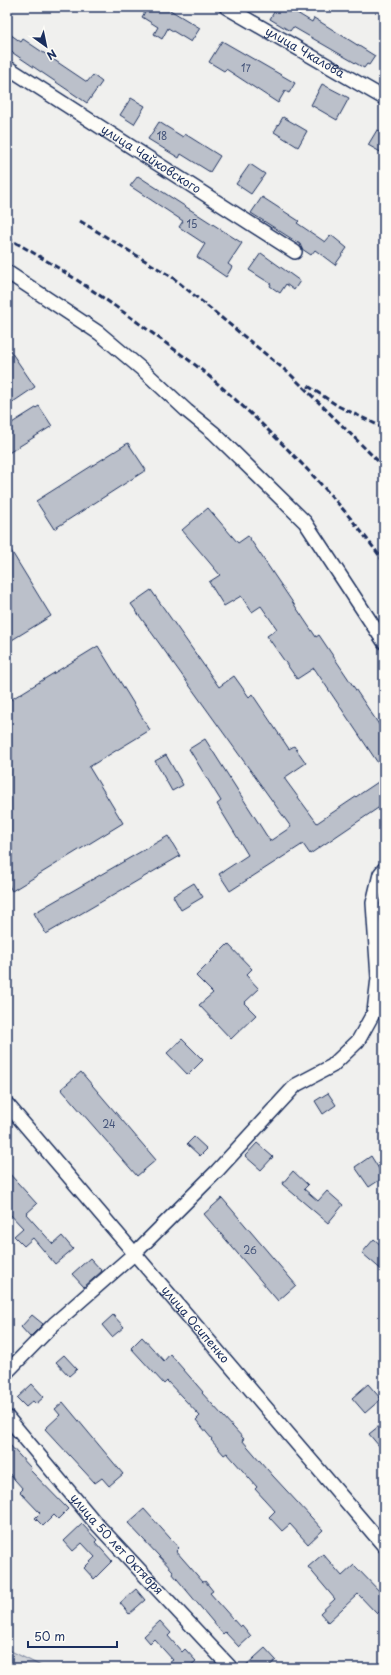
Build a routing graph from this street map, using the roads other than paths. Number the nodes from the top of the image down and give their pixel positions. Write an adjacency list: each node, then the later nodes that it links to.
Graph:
1 (226, 7): 3 (street, улица Чкалова)
2 (7, 67): 4 (street, улица Чайковского)
3 (384, 98)
4 (295, 252)
5 (7, 272): 6 (street)
6 (384, 642)
7 (384, 869): 9 (street)
8 (7, 1104): 9 (street, улица Осипенко)
9 (135, 1253): 10 (street); 12 (street, улица Осипенко)
10 (7, 1372)
11 (7, 1418): 13 (street, улица 50 лет Октября)
12 (384, 1546)
13 (231, 1668)

